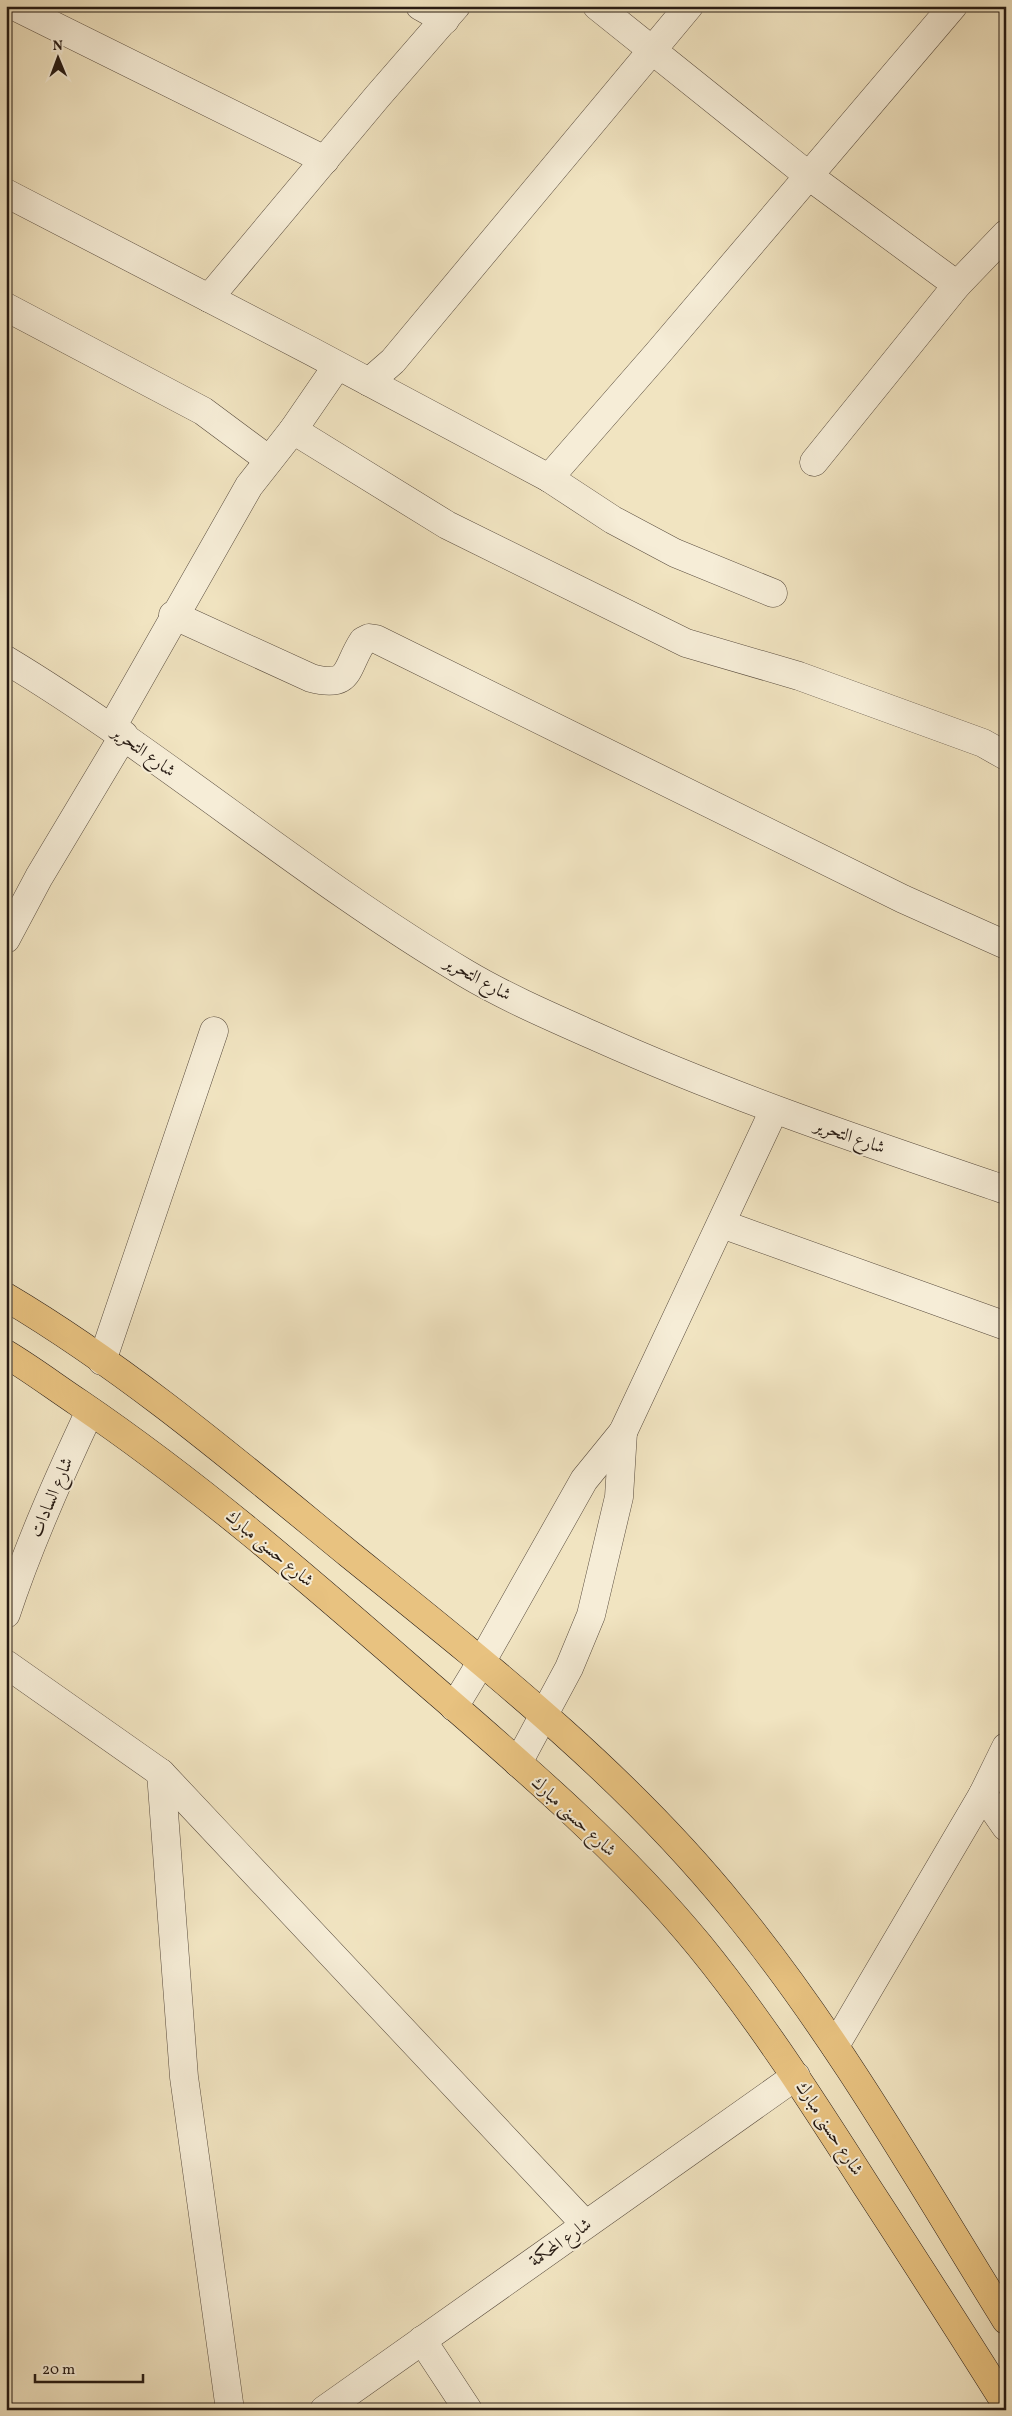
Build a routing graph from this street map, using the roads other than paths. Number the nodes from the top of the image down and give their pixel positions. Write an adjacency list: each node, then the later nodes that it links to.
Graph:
1 (14, 6): 8 (street)
2 (420, 6): 6 (street)
3 (597, 6): 7 (street)
4 (689, 6): 7 (street)
5 (953, 6): 9 (street)
6 (451, 13): 8 (street)
7 (650, 50): 9 (street); 16 (street)
8 (325, 160): 13 (street)
9 (809, 176): 12 (street); 20 (street)
10 (6, 193): 13 (street)
11 (1006, 234): 12 (street)
12 (957, 286): 19 (street)
13 (209, 298): 15 (street)
14 (6, 307): 18 (street)
15 (337, 366): 16 (street); 17 (street)
16 (369, 382): 20 (street)
17 (293, 430): 18 (street); 25 (street)
18 (270, 460): 22 (street)
19 (814, 462)
20 (549, 478): 21 (street)
21 (773, 593)
22 (173, 616): 24 (street); 27 (street)
23 (6, 660): 24 (street, شارع التحرير)
24 (118, 731): 26 (street); 29 (street, شارع التحرير)
25 (1006, 756)
26 (6, 939)
27 (1006, 945)
28 (214, 1031): 35 (street)
29 (774, 1110): 30 (street, شارع التحرير); 31 (street)
30 (1006, 1190)
31 (722, 1224): 33 (street); 37 (street)
32 (6, 1297): 35 (main road)
33 (1006, 1326)
34 (6, 1354): 36 (main road, شارع حسنى مبارك)
35 (102, 1361): 39 (main road)
36 (90, 1411): 38 (street, شارع السادات); 41 (main road, شارع حسنى مبارك)
37 (623, 1432): 39 (street); 42 (street)
38 (6, 1614)
39 (482, 1662): 41 (street); 42 (main road)
40 (6, 1664): 45 (street)
41 (454, 1707): 44 (main road, شارع حسنى مبارك)
42 (545, 1716): 44 (street); 48 (main road)
43 (1006, 1748): 46 (street)
44 (518, 1763): 49 (main road, شارع حسنى مبارك)
45 (161, 1773): 50 (street); 54 (street)
46 (983, 1794): 47 (street); 48 (street)
47 (1006, 1827)
48 (835, 2046): 51 (main road)
49 (796, 2076): 50 (street, شارع المحكمة); 53 (main road, شارع حسنى مبارك)
50 (586, 2224): 52 (street, شارع المحكمة)
51 (1006, 2320)
52 (422, 2340): 55 (street, شارع المحكمة); 56 (street)
53 (1006, 2404)
54 (230, 2410)
55 (324, 2410)
56 (468, 2410)

